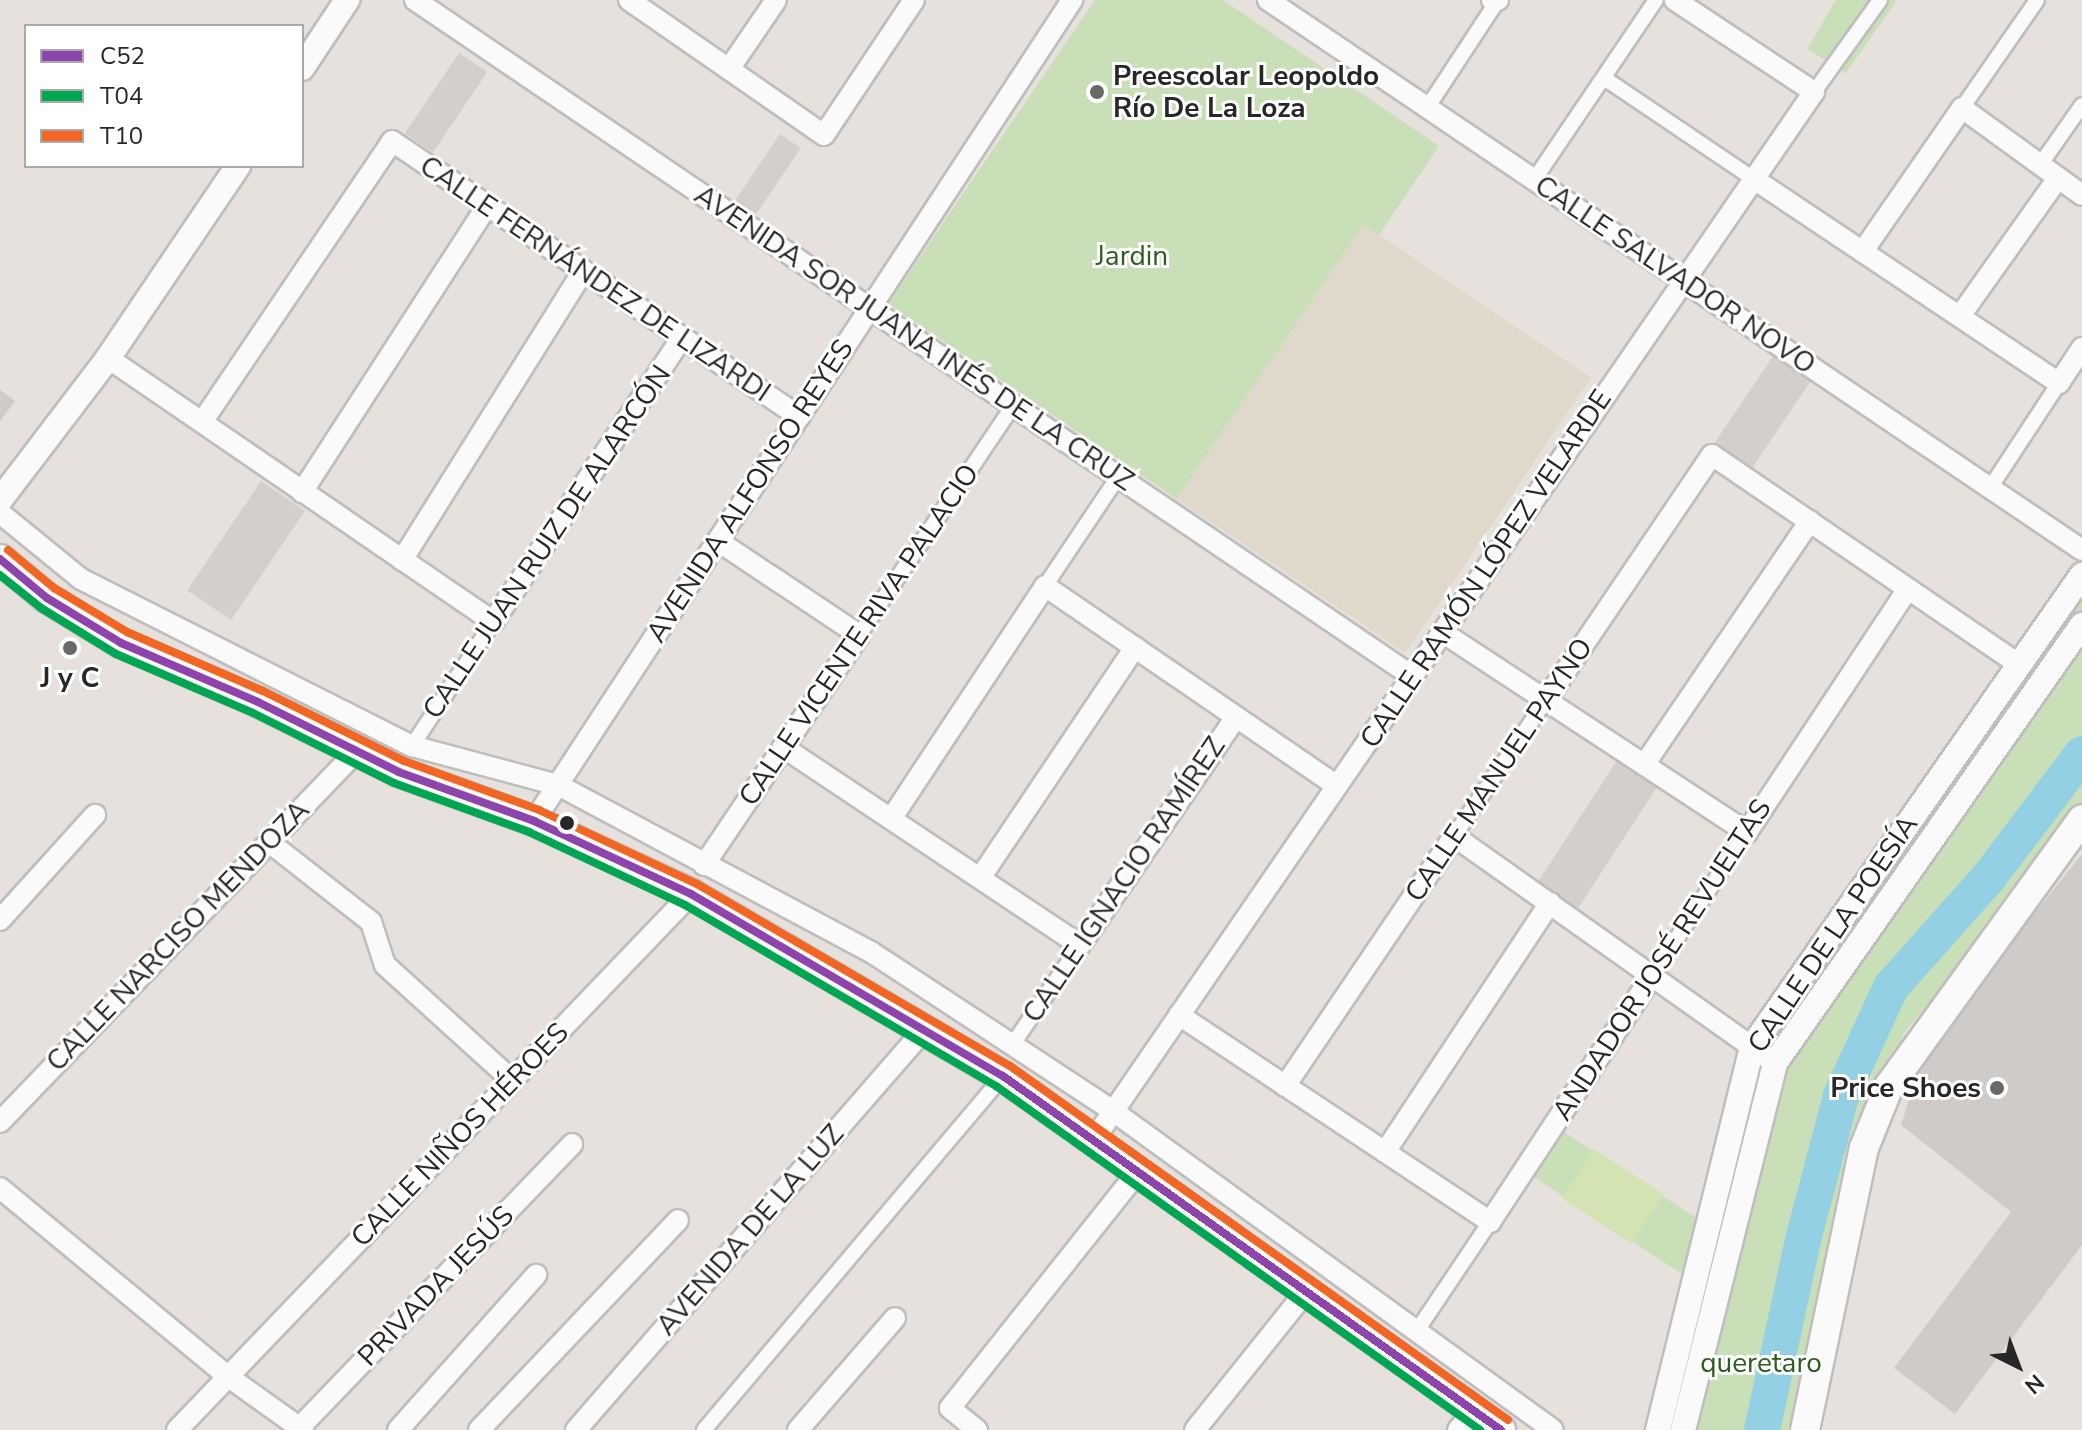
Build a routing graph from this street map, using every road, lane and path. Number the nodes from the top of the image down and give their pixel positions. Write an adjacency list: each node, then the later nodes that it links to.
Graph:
1 (347, 0): 13 (street)
2 (415, 0): 30 (street, AVENIDA SOR JUANA INÉS DE LA CRUZ)
3 (630, 0): 14 (street)
4 (776, 0): 14 (street)
5 (914, 0): 14 (street)
6 (1268, 0): 18 (street, CALLE SALVADOR NOVO)
7 (1656, 0): 15 (street)
8 (1675, 0): 16 (street)
9 (1880, 0): 16 (street, CALLE RAMÓN LÓPEZ VELARDE)
10 (2037, 0): 19 (street)
11 (1496, 1): 18 (street)
12 (1066, 2): 30 (street, AVENIDA ALFONSO REYES)
13 (304, 65)
14 (729, 69)
15 (1604, 78): 23 (street); 24 (street)
16 (1814, 92): 23 (street, CALLE RAMÓN LÓPEZ VELARDE)
17 (2082, 105): 20 (street)
18 (1427, 108): 24 (street, CALLE SALVADOR NOVO)
19 (1962, 108): 20 (street); 27 (street)
20 (2040, 165): 22 (street)
21 (237, 168): 34 (street)
22 (2058, 178): 25 (street); 31 (street)
23 (1754, 179): 27 (street); 29 (street, CALLE RAMÓN LÓPEZ VELARDE)
24 (1534, 180): 29 (street, CALLE SALVADOR NOVO)
25 (2082, 195)
26 (487, 206): 28 (street, CALLE FERNÁNDEZ DE LIZARDI); 38 (street, CALLE FERNÁNDEZ DE LIZARDI); 41 (street)
27 (1863, 251): 31 (street)
28 (583, 271): 32 (street, CALLE FERNÁNDEZ DE LIZARDI); 48 (street)
29 (1684, 281): 40 (street, CALLE SALVADOR NOVO); 54 (street, CALLE RAMÓN LÓPEZ VELARDE)
30 (870, 309): 36 (street, AVENIDA SOR JUANA INÉS DE LA CRUZ); 37 (street, AVENIDA ALFONSO REYES)
31 (1960, 316): 35 (street)
32 (682, 338): 37 (street, CALLE FERNÁNDEZ DE LIZARDI); 52 (street, CALLE JUAN RUIZ DE ALARCÓN)
33 (2082, 348): 35 (street)
34 (108, 358): 38 (street); 42 (street)
35 (2059, 383): 40 (street)
36 (1013, 406): 39 (street, AVENIDA SOR JUANA INÉS DE LA CRUZ); 55 (street, CALLE VICENTE RIVA PALACIO)
37 (799, 417): 45 (street, AVENIDA ALFONSO REYES)
38 (202, 422): 41 (street)
39 (1118, 477): 50 (street); 58 (street, AVENIDA SOR JUANA INÉS DE LA CRUZ)
40 (1990, 488): 46 (street, CALLE SALVADOR NOVO)
41 (302, 492): 48 (street)
42 (0, 500)
43 (0, 513): 61 (street)
44 (1810, 521): 51 (street); 59 (street, CALLE MANUEL PAYNO); 64 (street)
45 (718, 541): 55 (street); 65 (street, AVENIDA ALFONSO REYES)
46 (2082, 550)
47 (0, 559): 63 (main road)
48 (402, 560): 52 (street)
49 (2082, 575): 57 (street, CALLE DE LA POESÍA)
50 (1045, 586): 56 (street); 68 (street)
51 (1908, 589): 57 (street); 71 (street, ANDADOR JOSÉ REVUELTAS)
52 (493, 622): 61 (street, CALLE JUAN RUIZ DE ALARCÓN)
53 (2082, 625): 85 (street, CALLE DE LA POESÍA)
54 (1442, 632): 58 (street, CALLE RAMÓN LÓPEZ VELARDE); 59 (street)
55 (859, 635): 62 (street, CALLE VICENTE RIVA PALACIO)
56 (1135, 647): 60 (street); 75 (street)
57 (2017, 663): 84 (street, CALLE DE LA POESÍA)
58 (1412, 676): 66 (street, CALLE RAMÓN LÓPEZ VELARDE)
59 (1546, 700): 64 (street); 72 (street, CALLE MANUEL PAYNO)
60 (1236, 717): 66 (street); 79 (street, CALLE IGNACIO RAMÍREZ)
61 (412, 746): 65 (street)
62 (783, 747): 68 (street); 74 (street, CALLE VICENTE RIVA PALACIO)
63 (357, 751): 70 (main road); 73 (street, CALLE NARCISO MENDOZA)
64 (1644, 765): 71 (street)
65 (558, 785): 70 (street, AVENIDA ALFONSO REYES); 74 (street)
66 (1337, 786): 81 (street, CALLE RAMÓN LÓPEZ VELARDE)
67 (95, 815): 78 (street)
68 (891, 819): 75 (street)
69 (2082, 819): 117 (main road)
70 (534, 821): 76 (main road)
71 (1747, 832): 80 (street, ANDADOR JOSÉ REVUELTAS)
72 (1454, 836): 77 (street); 88 (street, CALLE MANUEL PAYNO)
73 (269, 842): 87 (street); 90 (street, CALLE NARCISO MENDOZA)
74 (704, 865): 83 (street)
75 (980, 878): 79 (street)
76 (691, 894): 82 (main road); 87 (street, CALLE NIÑOS HÉROES)
77 (1550, 903): 80 (street); 93 (street)
78 (0, 920)
79 (1080, 945): 83 (street, CALLE IGNACIO RAMÍREZ)
80 (1652, 976): 84 (street); 97 (street, ANDADOR JOSÉ REVUELTAS)
81 (1179, 1015): 88 (street); 89 (street, CALLE RAMÓN LÓPEZ VELARDE)
82 (924, 1030): 86 (main road); 108 (street, AVENIDA DE LA LUZ)
83 (1013, 1044): 89 (street)
84 (1752, 1047): 85 (street); 115 (street, CALLE DE LA POESÍA)
85 (1775, 1063): 116 (street, CALLE DE LA POESÍA)
86 (1003, 1076): 91 (main road); 109 (street)
87 (512, 1080): 102 (street, CALLE NIÑOS HÉROES)
88 (1285, 1086): 93 (street)
89 (1113, 1111): 91 (street, CALLE RAMÓN LÓPEZ VELARDE); 101 (street)
90 (0, 1122)
91 (1095, 1138): 94 (main road)
92 (572, 1144): 104 (street, PRIVADA JESÚS)
93 (1385, 1152): 97 (street)
94 (1139, 1170): 99 (main road); 111 (street)
95 (0, 1188): 102 (street)
96 (678, 1220): 107 (street)
97 (1490, 1222): 101 (street, ANDADOR JOSÉ REVUELTAS)
98 (536, 1275): 106 (street)
99 (1308, 1289): 103 (main road); 112 (street)
100 (895, 1318): 110 (street)
101 (1416, 1332): 114 (street)
102 (230, 1378): 104 (street); 105 (street, CALLE NIÑOS HÉROES)
103 (1466, 1420): 113 (main road)
104 (301, 1429)
105 (177, 1430)
106 (398, 1430)
107 (479, 1430)
108 (576, 1430)
109 (704, 1430)
110 (798, 1430)
111 (977, 1430)
112 (1195, 1430)
113 (1501, 1430)
114 (1553, 1430)
115 (1658, 1430)
116 (1683, 1430)
117 (1805, 1430)

